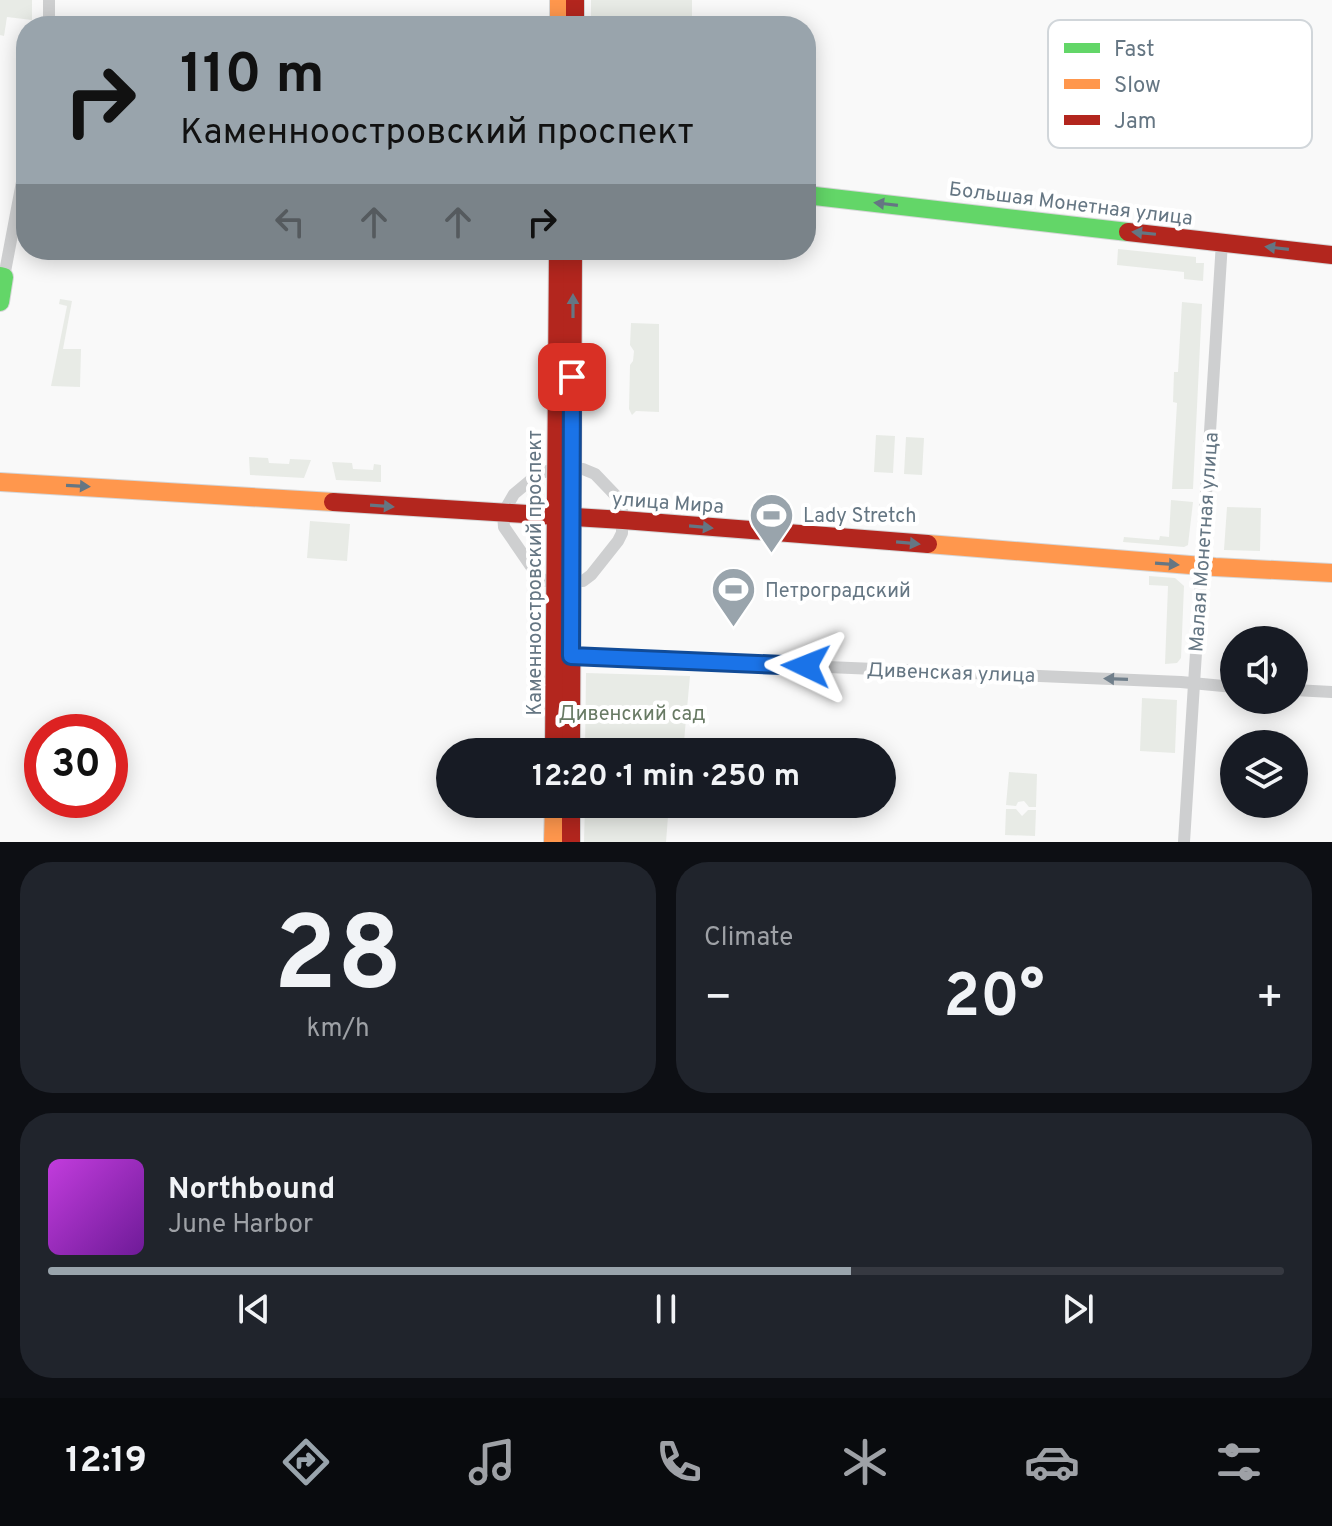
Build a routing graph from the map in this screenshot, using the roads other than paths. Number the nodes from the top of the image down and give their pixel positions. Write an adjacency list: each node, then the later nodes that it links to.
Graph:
1 (816, 196): 3 (street, Большая Монетная улица, one-way to 1)
2 (16, 211): 7 (street)
3 (1222, 242): 4 (street, Большая Монетная улица, one-way to 3); 14 (street, Малая Монетная улица)
4 (1332, 255)
5 (558, 260): 9 (street, Каменноостровский проспект)
6 (573, 260): 9 (street, Каменноостровский проспект, one-way to 6)
7 (2, 277): 8 (street)
8 (0, 302)
9 (564, 468): 11 (street); 12 (street, Каменноостровский проспект); 13 (street)
10 (0, 482): 11 (street, улица Мира, one-way to 11)
11 (503, 513): 12 (street, улица Мира); 16 (street)
12 (564, 517): 13 (street, улица Мира); 16 (street, Каменноостровский проспект)
13 (623, 520): 14 (street, улица Мира, one-way to 14); 16 (street)
14 (1201, 566): 15 (street, улица Мира); 18 (street, Малая Монетная улица)
15 (1332, 573)
16 (564, 582): 17 (street, Каменноостровский проспект); 22 (street, Каменноостровский проспект)
17 (571, 656): 18 (street, Дивенская улица, one-way to 17); 23 (street, Каменноостровский проспект)
18 (1194, 684): 19 (street, Дивенская улица); 28 (street, Малая Монетная улица)
19 (1220, 686)
20 (1308, 691): 21 (street)
21 (1332, 692)
22 (555, 738)
23 (571, 738)
24 (554, 818): 26 (street)
25 (571, 818): 27 (street)
26 (553, 842)
27 (571, 842)
28 (1184, 842)

